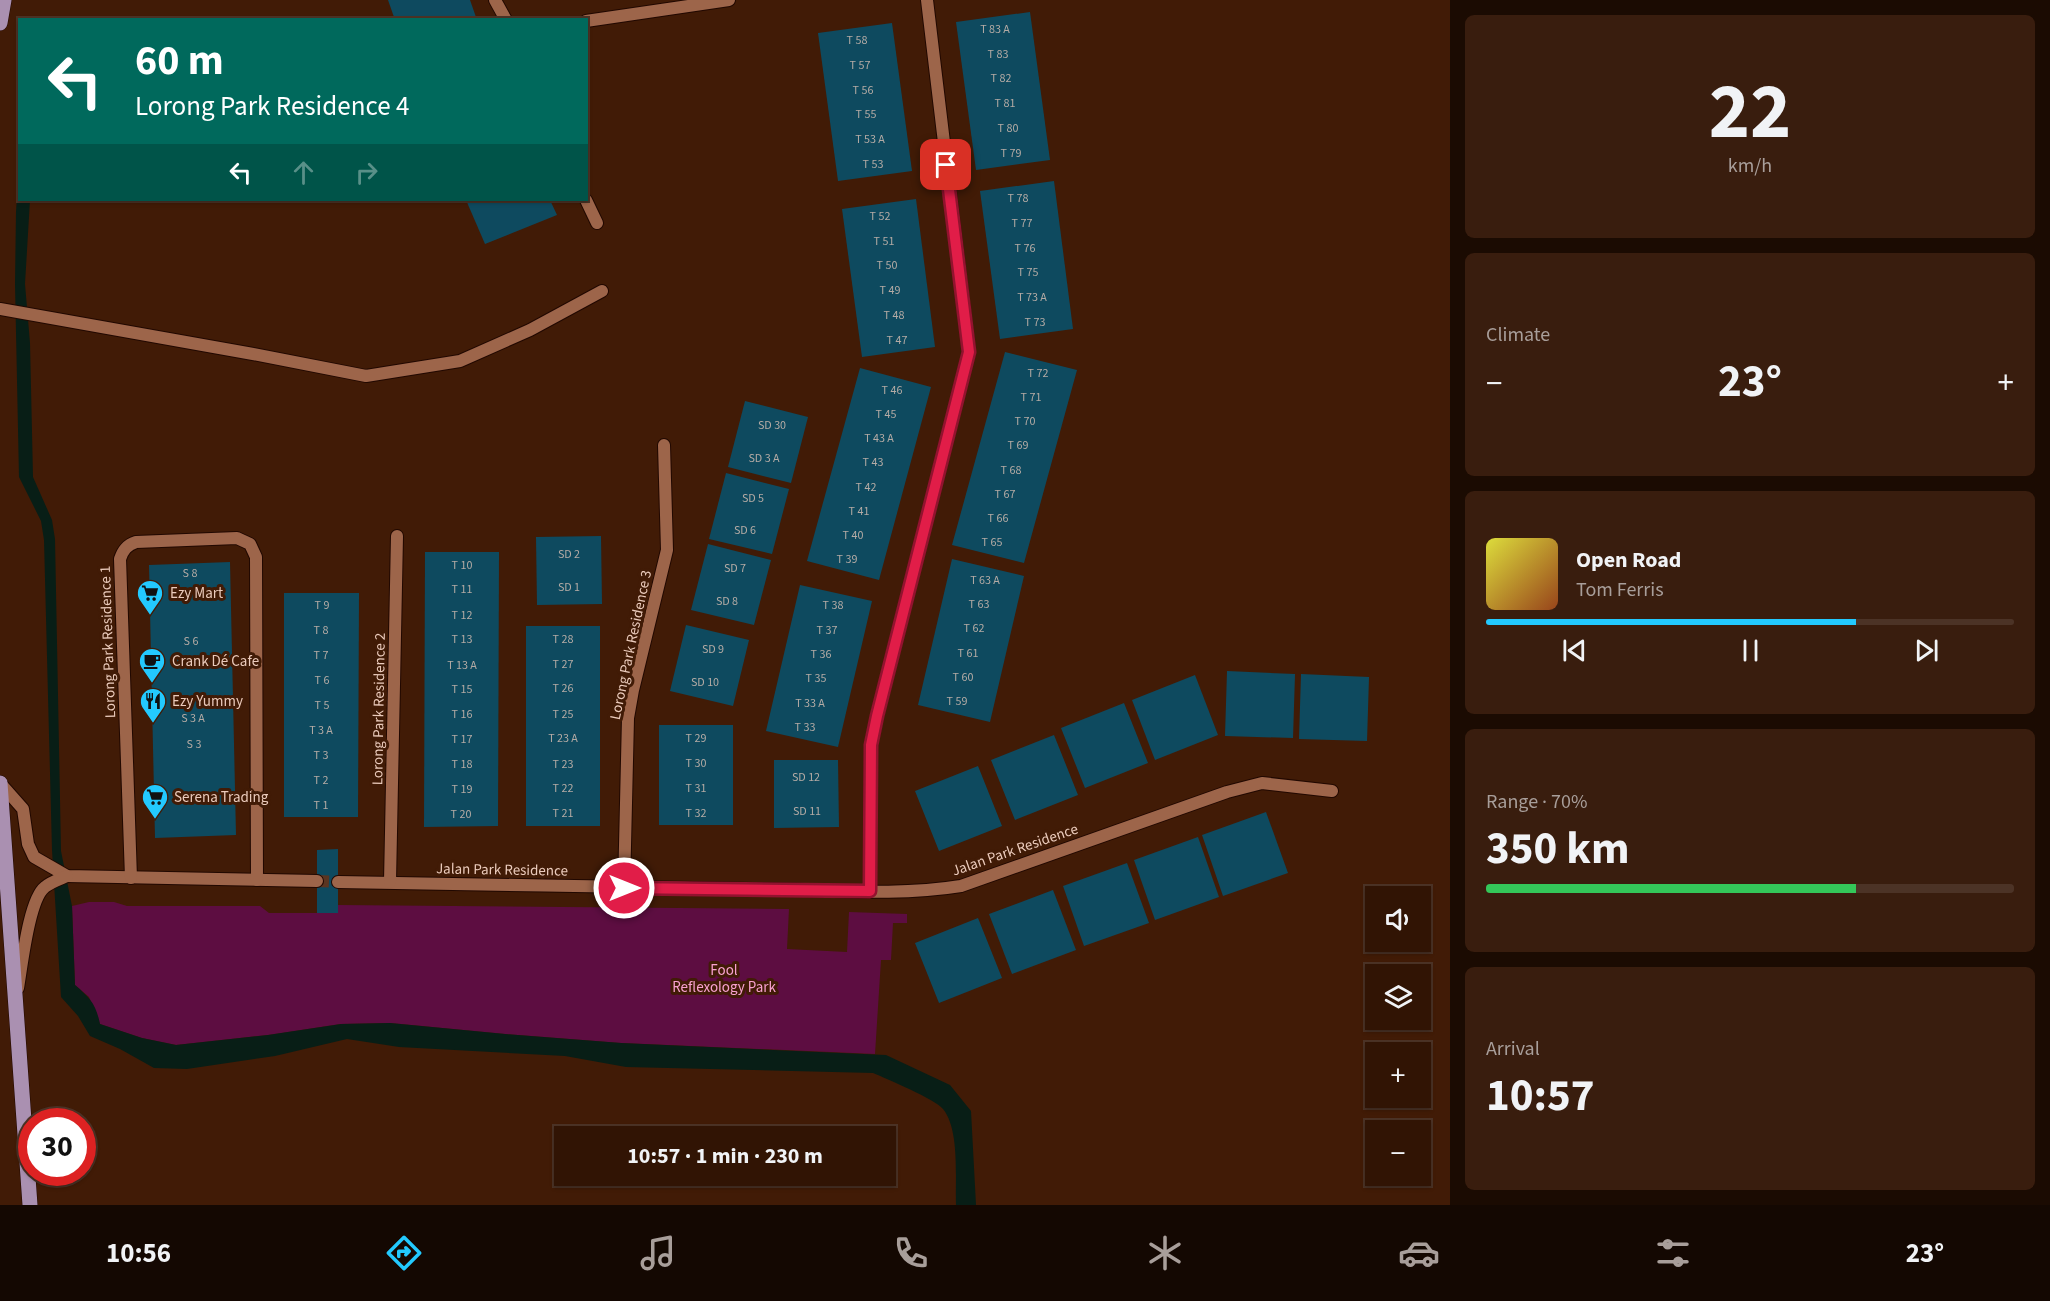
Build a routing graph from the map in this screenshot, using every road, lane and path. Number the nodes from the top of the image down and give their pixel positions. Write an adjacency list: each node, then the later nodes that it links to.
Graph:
1 (4, 0): 7 (main road)
2 (495, 0): 5 (street)
3 (729, 0): 6 (street)
4 (927, 0): 23 (street)
5 (505, 18)
6 (588, 21)
7 (0, 23)
8 (586, 201): 9 (street)
9 (597, 223)
10 (602, 291): 11 (street)
11 (6, 310)
12 (664, 445): 22 (street, Lorong Park Residence 3)
13 (397, 536): 21 (street, Lorong Park Residence 2)
14 (0, 783): 16 (street); 24 (main road)
15 (1332, 791): 23 (street, Jalan Park Residence)
16 (67, 876): 17 (street); 24 (street)
17 (131, 878): 18 (street); 18 (street, Lorong Park Residence 1)
18 (257, 880): 19 (street)
19 (317, 881)
20 (338, 882): 21 (street, Jalan Park Residence)
21 (390, 882): 22 (street, Jalan Park Residence)
22 (624, 888): 23 (street, Jalan Park Residence)
23 (870, 891)
24 (16, 1001): 25 (main road)
25 (30, 1205)

